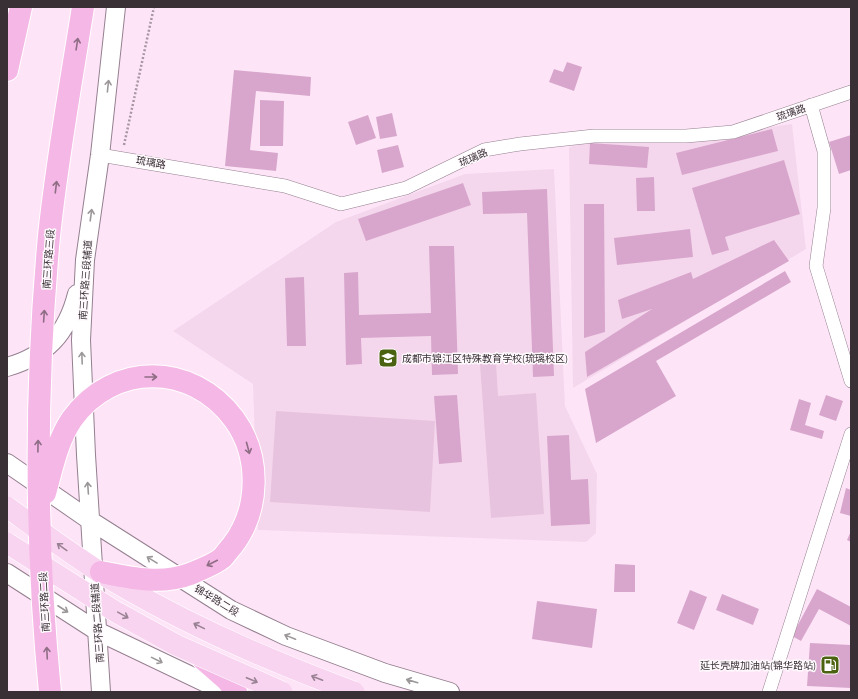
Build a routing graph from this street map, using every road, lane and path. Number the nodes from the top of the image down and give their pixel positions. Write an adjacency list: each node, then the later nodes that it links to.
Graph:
1 (21, 7): 5 (highway)
2 (83, 7): 16 (highway, 南三环路三段, one-way to 2, bridge)
3 (116, 7): 8 (main road, 南三环路三段辅道, one-way to 3)
4 (154, 7): 9 (path)
5 (7, 70)
6 (851, 92): 7 (street, 琉璃路)
7 (811, 105): 9 (street, 琉璃路); 12 (street)
8 (100, 154): 9 (street, 琉璃路); 10 (main road, 南三环路三段辅道, one-way to 8)
9 (122, 158)
10 (85, 260): 11 (main road); 17 (main road, 南三环路三段辅道, one-way to 10)
11 (7, 367)
12 (851, 381)
13 (851, 434): 30 (street)
14 (7, 463): 17 (main road, 锦华路二段)
15 (7, 507): 19 (main road, one-way to 15, bridge)
16 (39, 513): 19 (highway, one-way to 19, bridge); 23 (highway, 南三环路二段, one-way to 16, bridge)
17 (91, 521): 19 (main road, 南三环路三段辅道); 29 (main road, 锦华路二段, one-way to 17)
18 (7, 543): 22 (main road, one-way to 22, bridge)
19 (97, 564): 21 (main road, 南三环路二段辅道); 28 (main road, one-way to 19, bridge)
20 (7, 573): 21 (main road, one-way to 21)
21 (97, 631): 24 (main road, 南三环路二段辅道); 25 (main road, one-way to 25)
22 (197, 655): 26 (highway); 27 (main road, one-way to 27, bridge)
23 (50, 692)
24 (101, 692)
25 (225, 692)
26 (236, 692)
27 (282, 692)
28 (354, 692)
29 (450, 692)
30 (769, 692)

